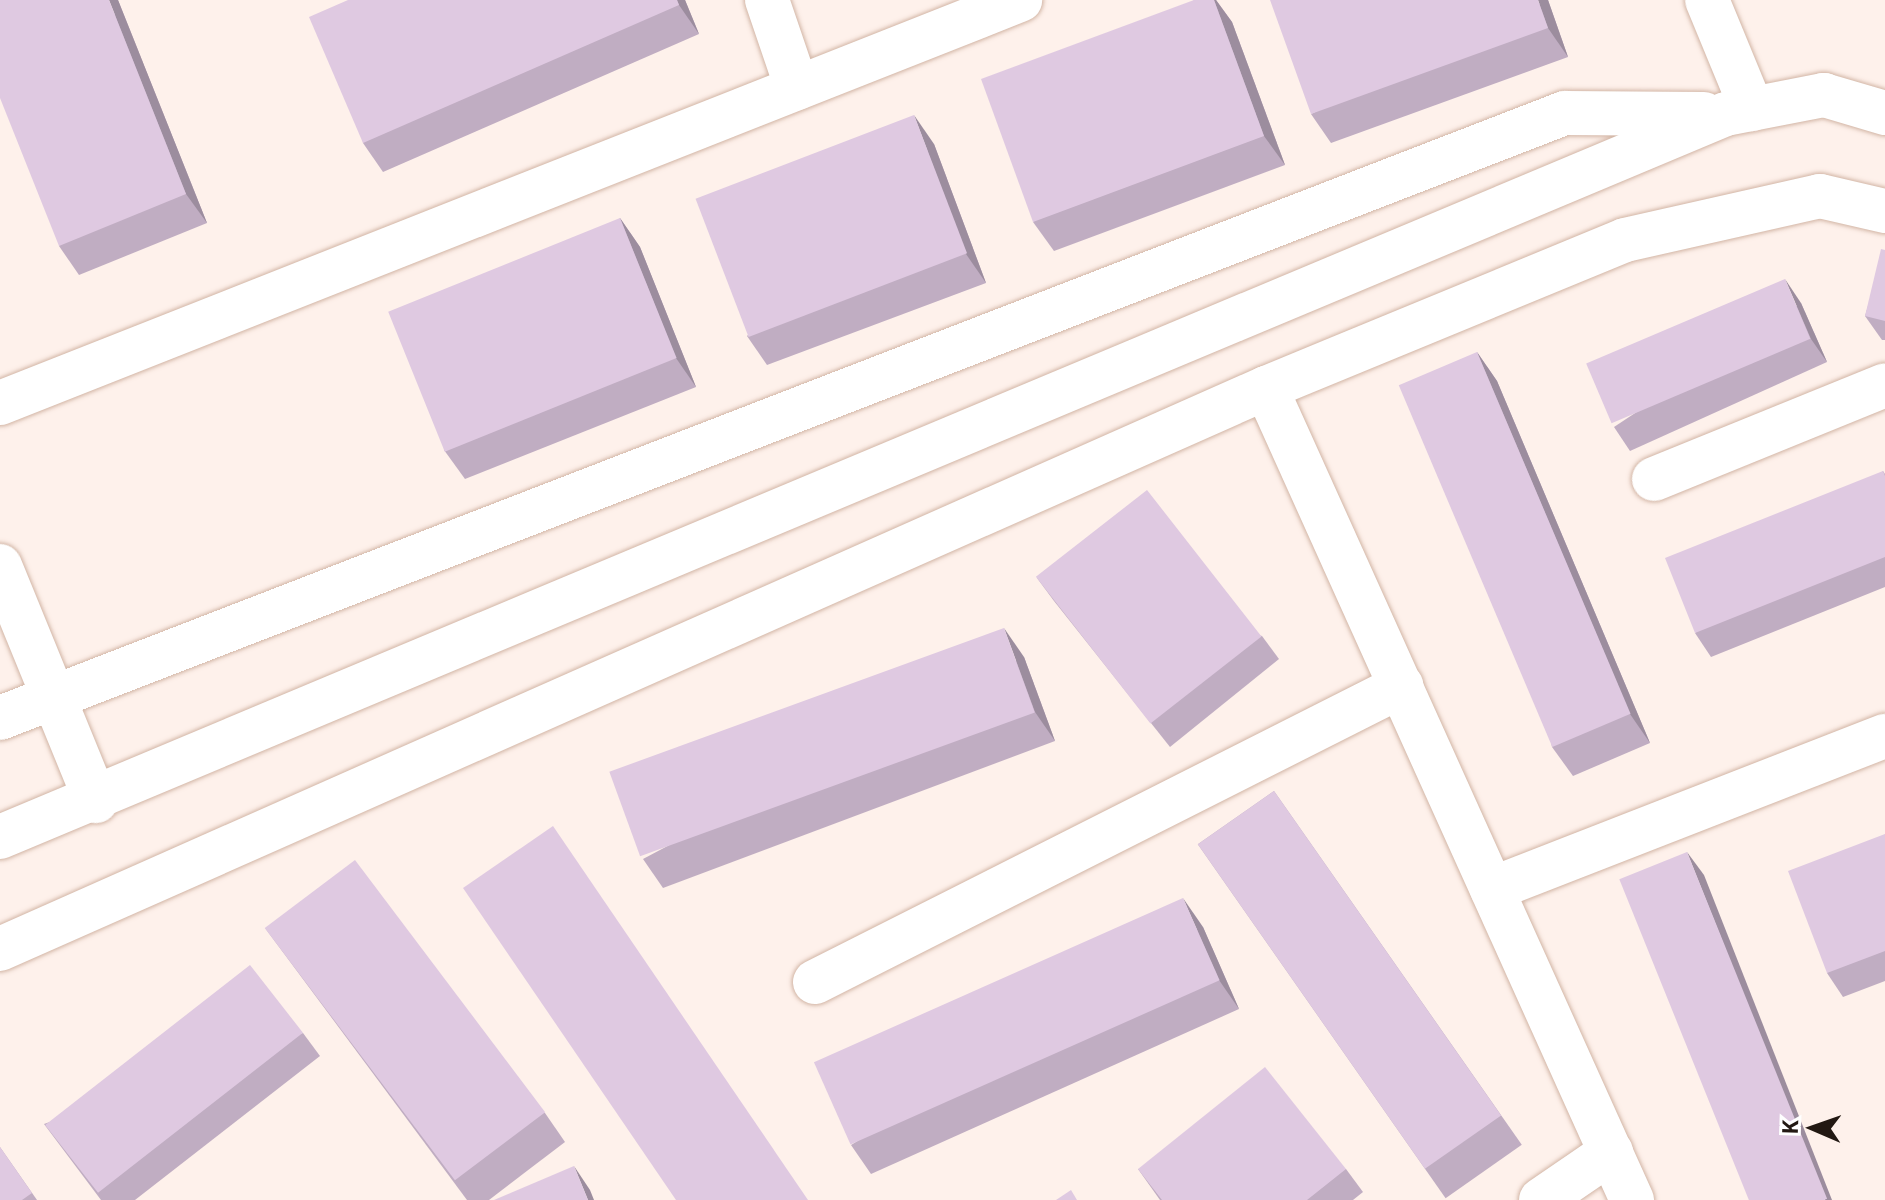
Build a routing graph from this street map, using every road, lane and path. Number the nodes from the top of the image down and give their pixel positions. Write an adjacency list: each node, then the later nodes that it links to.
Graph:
1 (767, 0): 4 (street)
2 (1020, 0): 4 (street)
3 (1707, 0): 5 (street)
4 (797, 88): 10 (street)
5 (1739, 112): 6 (street); 14 (street); 17 (street)
6 (1885, 113)
7 (1885, 211): 9 (street)
8 (1885, 385): 11 (street)
9 (1266, 388): 13 (street); 20 (street)
10 (0, 403)
11 (1654, 479)
12 (0, 566): 14 (street)
13 (1401, 686): 19 (street); 21 (street)
14 (52, 693): 15 (street); 17 (street)
15 (0, 718)
16 (1885, 736): 19 (street)
17 (96, 801): 18 (street)
18 (0, 837)
19 (1492, 889): 22 (street)
20 (0, 949)
21 (815, 982)
22 (1611, 1152): 23 (street); 24 (street)
23 (1541, 1200)
24 (1632, 1200)

